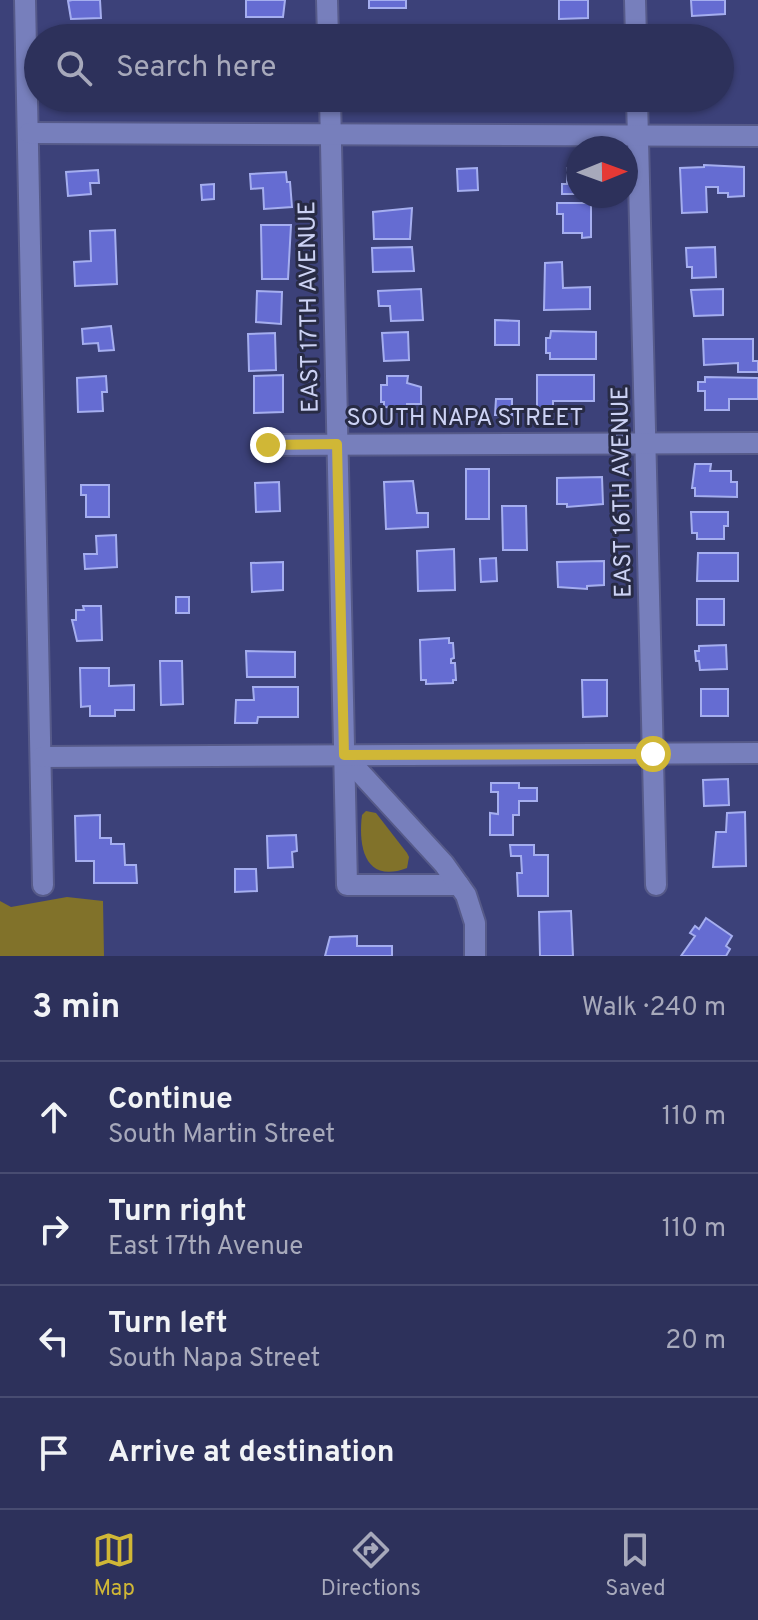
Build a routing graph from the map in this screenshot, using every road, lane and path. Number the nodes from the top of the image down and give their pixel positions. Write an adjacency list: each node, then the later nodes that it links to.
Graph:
1 (25, 0): 4 (street)
2 (327, 0): 5 (street)
3 (635, 0): 6 (street)
4 (26, 24)
5 (328, 24)
6 (636, 24)
7 (28, 112): 11 (street)
8 (330, 112): 10 (street, EAST 17TH AVENUE)
9 (637, 112): 12 (street, EAST 16TH AVENUE)
10 (331, 132): 11 (street); 12 (street); 16 (street, EAST 17TH AVENUE)
11 (29, 133): 21 (street)
12 (638, 134): 13 (street); 14 (street, EAST 16TH AVENUE)
13 (758, 136)
14 (646, 442): 15 (street, SOUTH NAPA STREET); 16 (street, SOUTH NAPA STREET); 19 (street, EAST 16TH AVENUE)
15 (758, 443)
16 (337, 444): 17 (street, SOUTH NAPA STREET); 20 (street, EAST 17TH AVENUE)
17 (268, 445)
18 (758, 753): 19 (street)
19 (653, 754): 20 (street); 24 (street, EAST 16TH AVENUE)
20 (344, 755): 21 (street); 23 (street); 23 (street, EAST 17TH AVENUE)
21 (42, 757): 22 (street)
22 (43, 885)
23 (459, 885): 25 (street)
24 (656, 885)
25 (475, 956)

